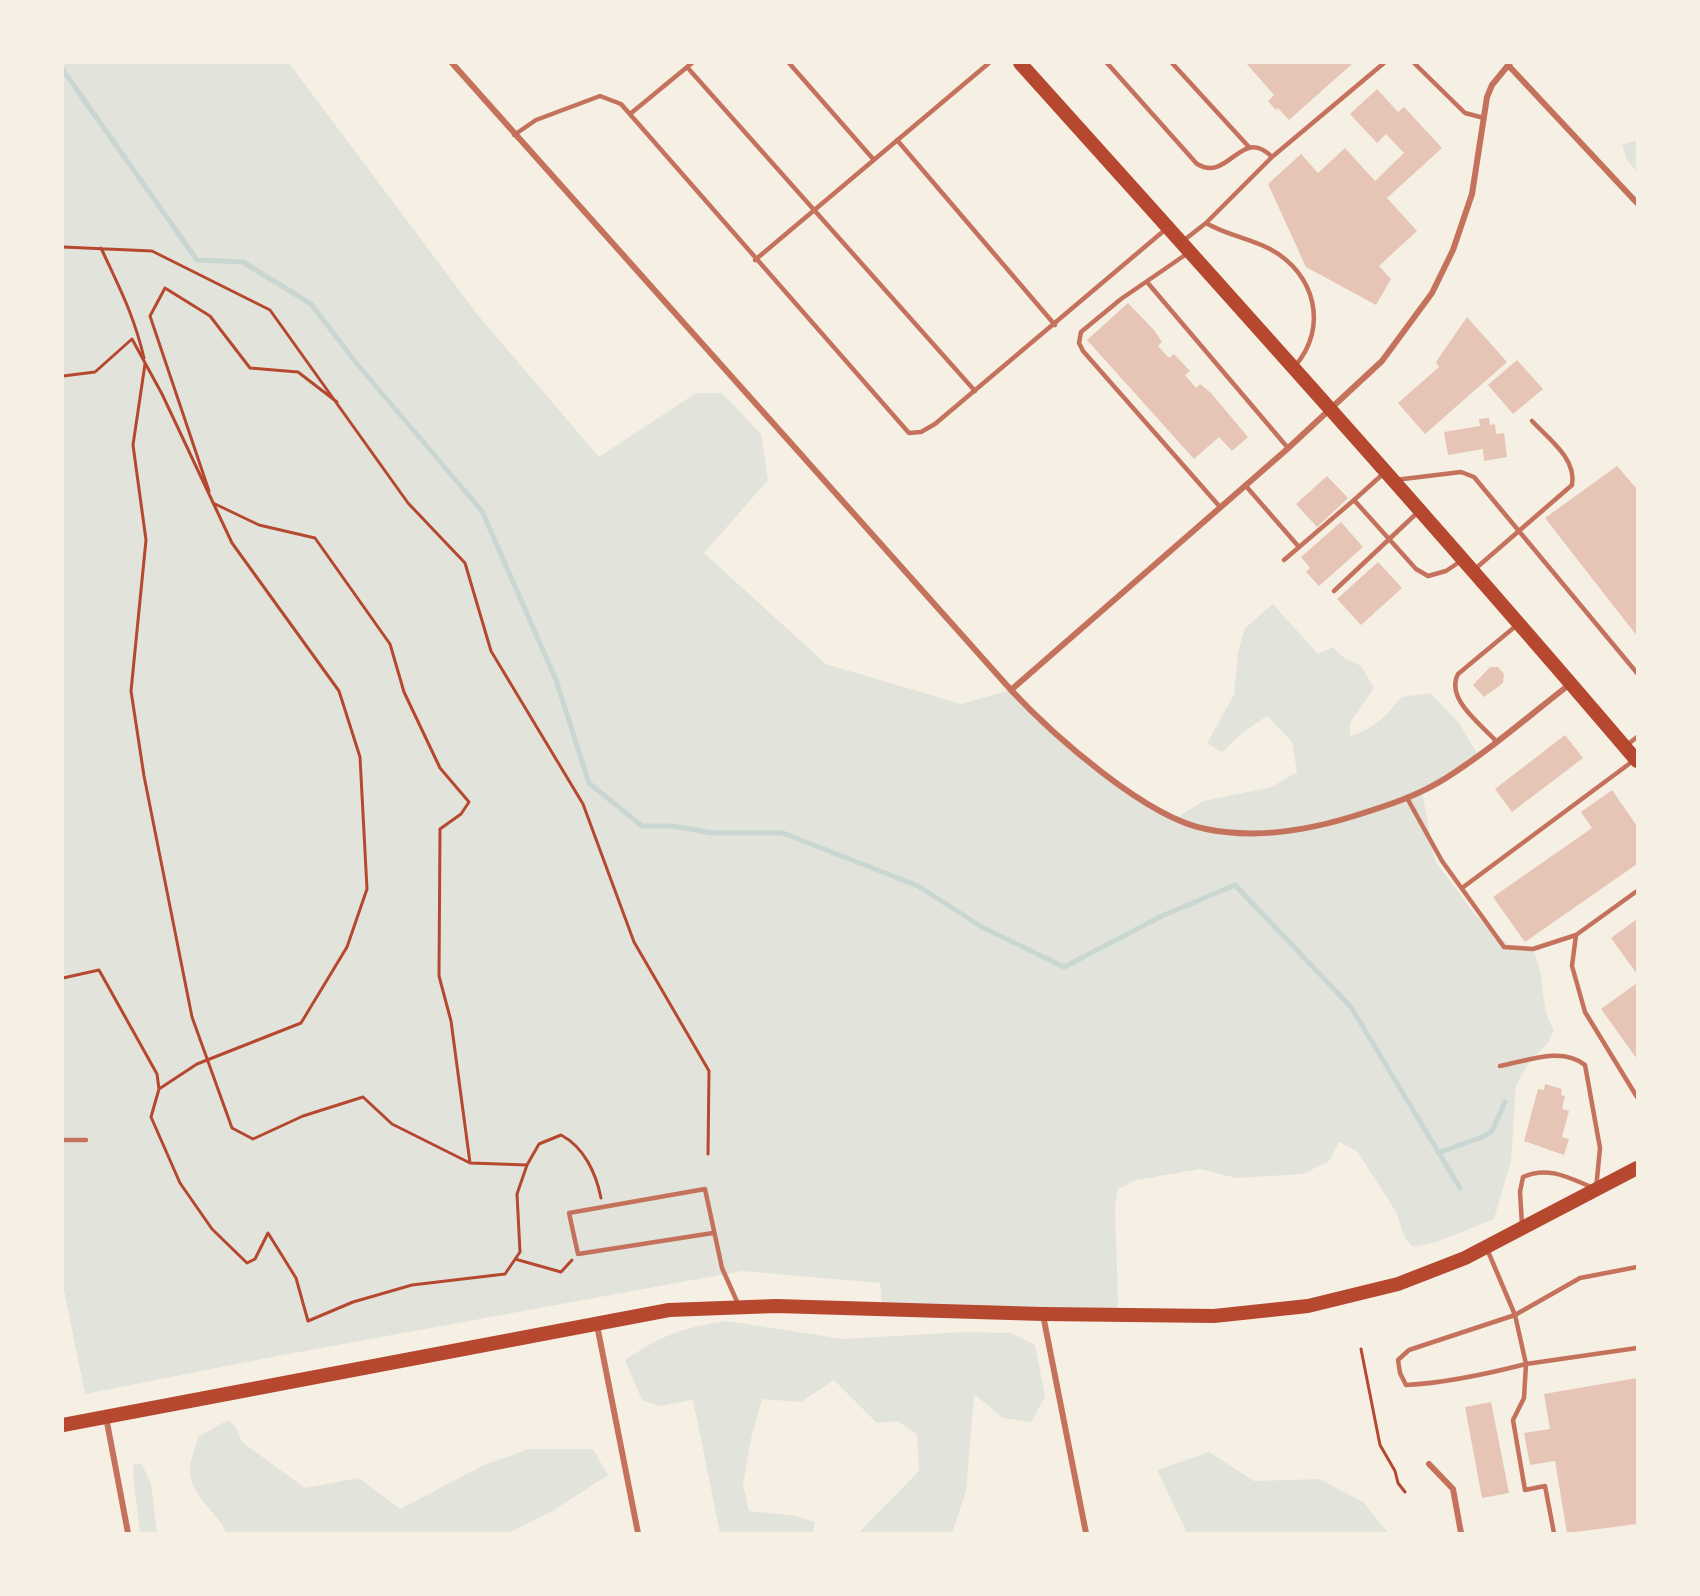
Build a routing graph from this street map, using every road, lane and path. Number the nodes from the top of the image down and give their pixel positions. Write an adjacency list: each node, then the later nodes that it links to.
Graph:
1 (452, 63): 13 (street)
2 (789, 63): 17 (lane)
3 (989, 63): 14 (lane)
4 (1020, 63): 21 (main road)
5 (1107, 63): 15 (lane)
6 (1172, 63): 15 (lane)
7 (1384, 63): 16 (lane)
8 (1414, 63): 12 (lane)
9 (1509, 64): 12 (street); 18 (street)
10 (689, 65): 11 (lane); 19 (lane)
11 (630, 114): 13 (lane); 25 (lane)
12 (1484, 118): 33 (street)
13 (514, 135): 52 (street)
14 (897, 140): 17 (lane); 27 (lane)
15 (1249, 147): 16 (lane)
16 (1272, 157): 20 (lane)
17 (874, 160): 19 (lane)
18 (1637, 203)
19 (814, 210): 25 (lane); 31 (lane)
20 (1206, 223): 23 (lane); 29 (lane)
21 (1167, 227): 23 (main road); 27 (lane)
22 (63, 246): 24 (path)
23 (1185, 247): 26 (lane); 29 (main road)
24 (101, 248): 28 (path); 32 (path)
25 (755, 260): 31 (lane)
26 (1146, 282): 35 (lane); 40 (lane)
27 (1055, 325): 31 (lane)
28 (145, 362): 30 (path); 39 (path); 62 (path)
29 (1293, 368): 33 (main road)
30 (63, 376)
31 (975, 391)
32 (337, 402): 39 (path); 68 (path)
33 (1329, 408): 35 (street); 36 (main road)
34 (1532, 421): 42 (lane)
35 (1288, 448): 37 (street)
36 (1389, 476): 38 (lane); 41 (main road); 42 (lane)
37 (1245, 485): 40 (street); 44 (lane)
38 (1354, 500): 43 (lane); 44 (lane)
39 (212, 502): 62 (path); 69 (path)
40 (1220, 507): 52 (street)
41 (1419, 511): 43 (lane); 45 (main road)
42 (1520, 529): 47 (lane); 50 (lane)
43 (1389, 539): 45 (lane); 48 (lane)
44 (1299, 547): 46 (lane)
45 (1463, 559): 47 (main road)
46 (1284, 560)
47 (1473, 570): 49 (main road)
48 (1334, 591)
49 (1519, 623): 51 (main road); 54 (lane)
50 (1637, 673)
51 (1572, 683): 54 (street); 55 (main road)
52 (1011, 690): 57 (street)
53 (1637, 737): 55 (lane)
54 (1496, 741): 57 (street)
55 (1625, 747): 56 (main road)
56 (1636, 760): 58 (lane)
57 (1407, 798): 58 (lane)
58 (1462, 888): 60 (lane)
59 (1637, 891): 60 (lane)
60 (1576, 935): 65 (lane)
61 (63, 978): 64 (path)
62 (207, 1060): 64 (path); 69 (path)
63 (1500, 1066): 72 (lane)
64 (159, 1089): 78 (path)
65 (1636, 1095)
66 (63, 1140): 67 (lane)
67 (86, 1140)
68 (708, 1154)
69 (470, 1163): 70 (path)
70 (527, 1165): 73 (path); 78 (path)
71 (1637, 1168): 72 (main road)
72 (1596, 1189): 74 (main road); 74 (lane)
73 (603, 1207): 75 (lane); 77 (lane)
74 (1522, 1228): 76 (main road)
75 (713, 1233): 77 (lane); 80 (lane)
76 (1486, 1247): 81 (main road); 82 (lane)
77 (578, 1254): 78 (path)
78 (515, 1259)
79 (1637, 1268): 82 (lane)
80 (739, 1306): 81 (main road); 83 (main road)
81 (1043, 1314): 93 (street)
82 (1515, 1316): 86 (lane); 86 (lane)
83 (597, 1324): 87 (main road); 92 (street)
84 (1637, 1348): 86 (lane)
85 (1361, 1349): 90 (path)
86 (1526, 1364): 95 (lane)
87 (106, 1417): 88 (main road); 91 (street)
88 (63, 1425)
89 (1429, 1464): 94 (street)
90 (1405, 1491)
91 (128, 1533)
92 (638, 1533)
93 (1086, 1533)
94 (1461, 1533)
95 (1554, 1533)

